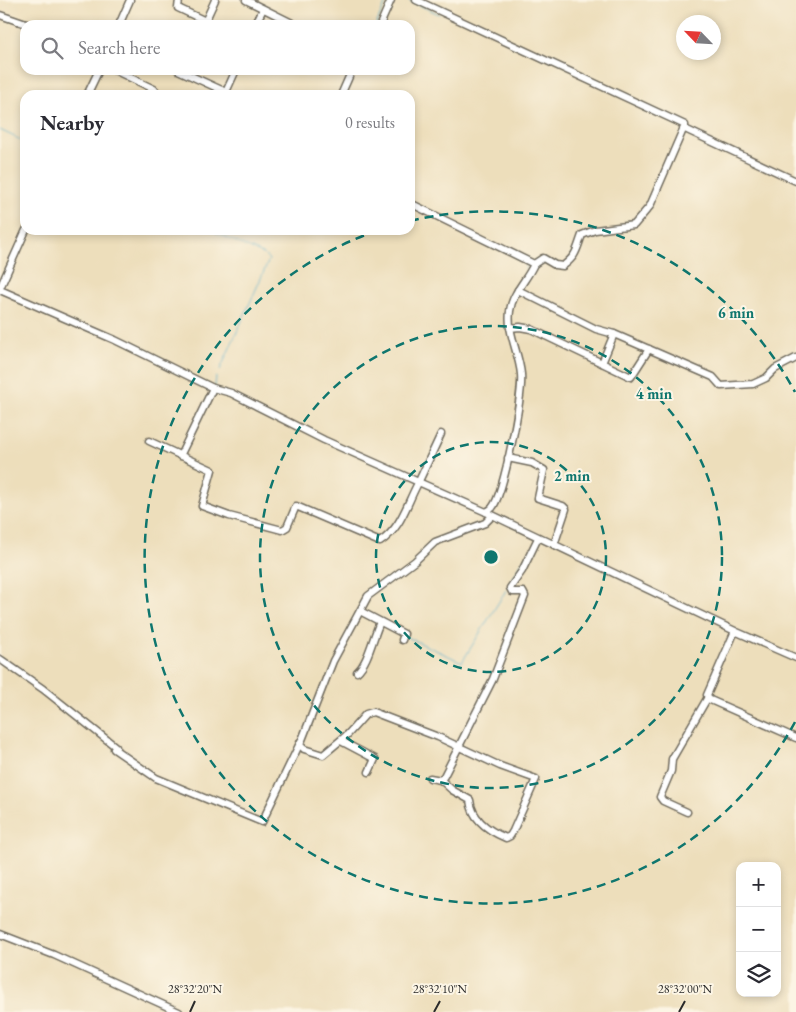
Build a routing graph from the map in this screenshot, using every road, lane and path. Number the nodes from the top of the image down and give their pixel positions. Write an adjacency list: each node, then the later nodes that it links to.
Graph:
1 (130, 0): 9 (street)
2 (179, 0): 10 (street)
3 (215, 0): 11 (street)
4 (246, 0): 7 (street)
5 (391, 0): 14 (street)
6 (416, 0): 26 (street)
7 (263, 9): 12 (street); 13 (street)
8 (0, 15): 15 (street)
9 (121, 20)
10 (200, 20)
11 (206, 20)
12 (258, 20)
13 (286, 20)
14 (382, 20)
15 (20, 22)
16 (97, 75): 21 (street)
17 (125, 75): 22 (street)
18 (189, 75): 23 (street)
19 (234, 75): 24 (street)
20 (350, 75): 25 (street)
21 (90, 90)
22 (155, 90)
23 (222, 90)
24 (227, 90)
25 (343, 90)
26 (685, 127): 27 (street); 30 (street)
27 (796, 181)
28 (415, 205): 30 (street)
29 (24, 235): 31 (street)
30 (534, 264): 32 (street)
31 (0, 289): 38 (street)
32 (518, 290): 33 (street); 34 (street)
33 (510, 328): 37 (street); 42 (street)
34 (614, 334): 35 (street); 37 (street)
35 (649, 349): 36 (street); 37 (street)
36 (796, 358)
37 (602, 363)
38 (213, 388): 41 (street); 43 (street)
39 (441, 434): 43 (street)
40 (149, 441): 41 (street)
41 (180, 456): 43 (street)
42 (508, 458): 44 (street); 47 (street)
43 (418, 483): 44 (street)
44 (486, 512): 45 (street)
45 (492, 516): 46 (street); 48 (street)
46 (538, 538): 47 (street); 59 (street)
47 (554, 545): 50 (street)
48 (360, 611): 49 (street); 57 (street)
49 (380, 622): 51 (street); 54 (street)
50 (734, 633): 52 (street); 55 (street)
51 (402, 640)
52 (796, 658)
53 (0, 659): 57 (street)
54 (357, 672)
55 (708, 696): 56 (street); 63 (street)
56 (796, 738)
57 (302, 740): 58 (street)
58 (341, 741): 59 (street); 60 (street)
59 (459, 748): 62 (street); 62 (street)
60 (369, 772)
61 (430, 778): 62 (street)
62 (441, 780)
63 (687, 812)
64 (0, 934): 65 (street)
65 (179, 1012)

